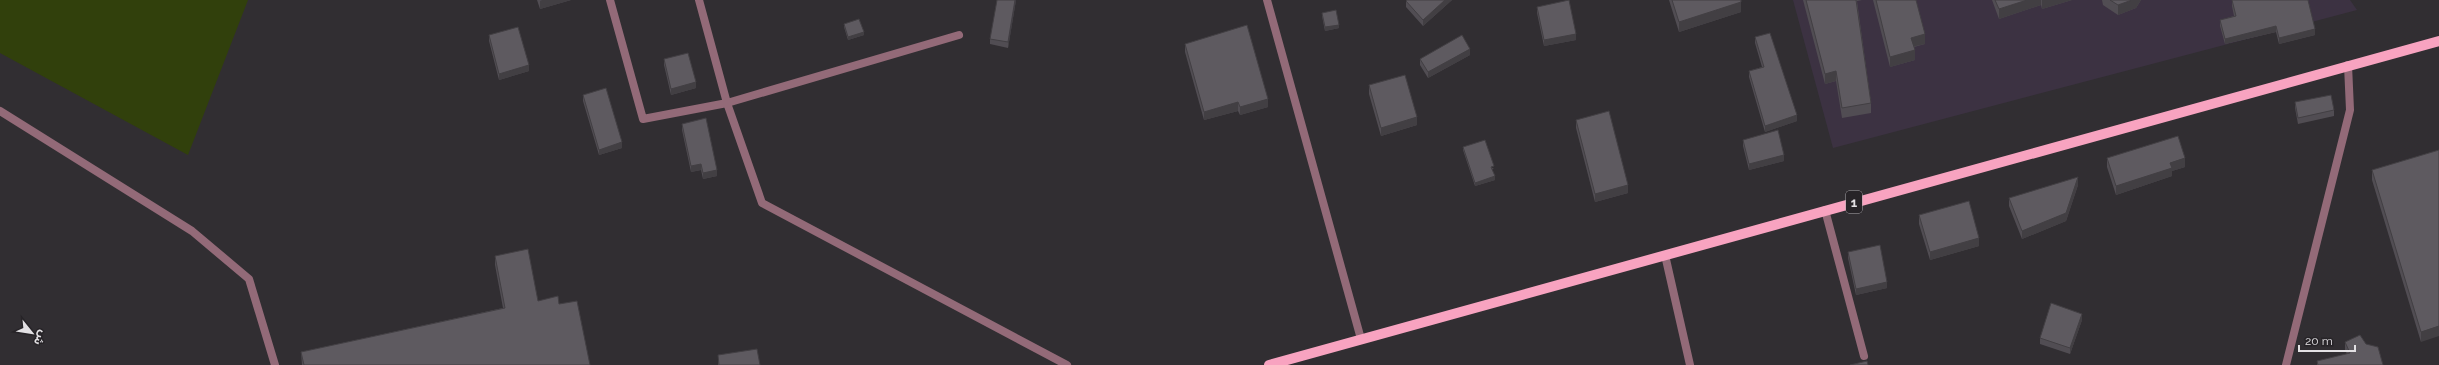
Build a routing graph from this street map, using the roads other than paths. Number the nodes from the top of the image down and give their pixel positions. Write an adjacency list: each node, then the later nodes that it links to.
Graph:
1 (610, 0): 7 (street)
2 (699, 0): 7 (street)
3 (1267, 0): 11 (street)
4 (959, 35): 7 (street)
5 (2439, 41): 6 (main road, 1)
6 (2348, 65): 9 (main road, 1); 17 (street)
7 (727, 103): 14 (street)
8 (0, 111): 13 (street)
9 (1825, 210): 10 (main road, 1); 12 (street)
10 (1665, 255): 11 (main road, 1); 16 (street)
11 (1361, 339): 15 (main road, 1)
12 (1864, 356)
13 (275, 365)
14 (1067, 365)
15 (1269, 365)
16 (1690, 365)
17 (2286, 365)

